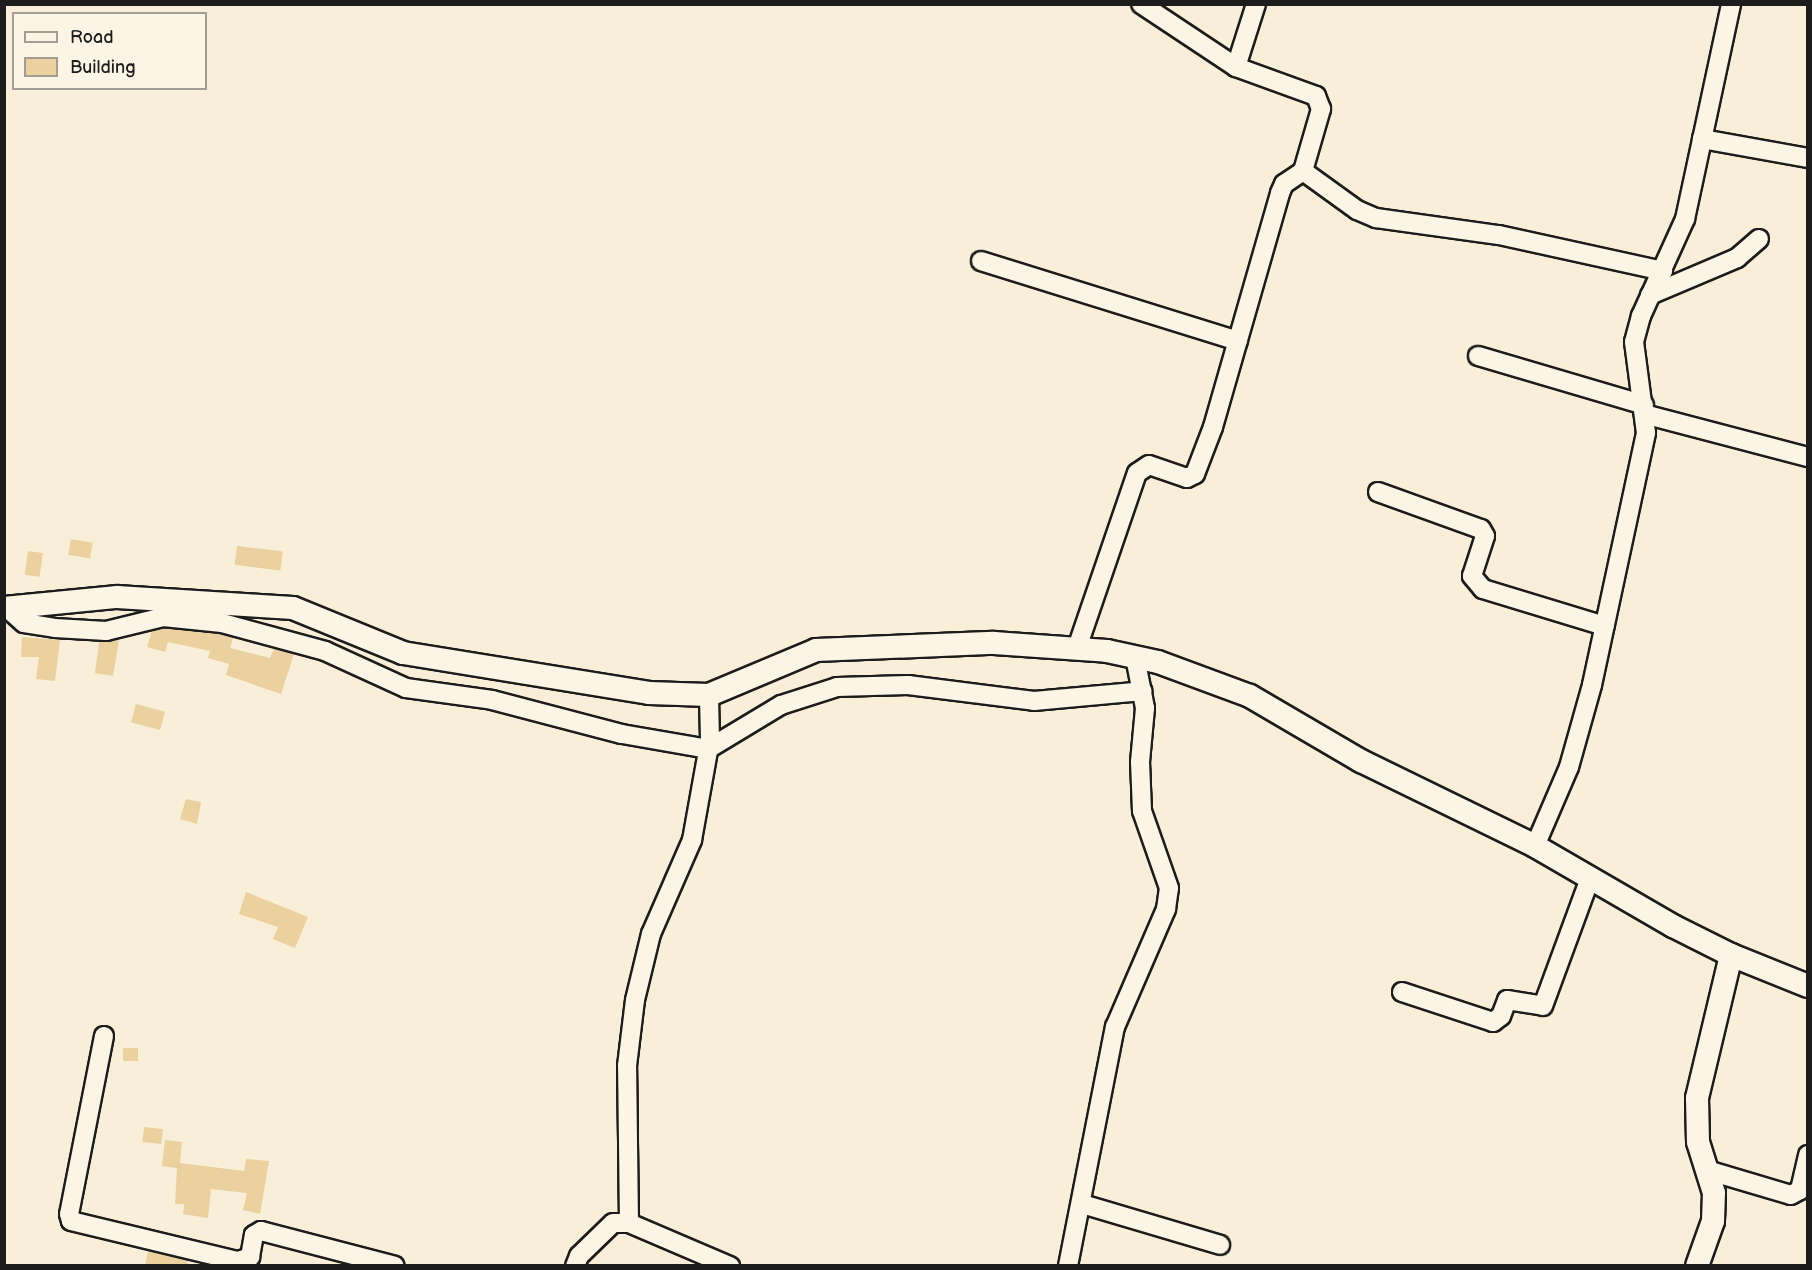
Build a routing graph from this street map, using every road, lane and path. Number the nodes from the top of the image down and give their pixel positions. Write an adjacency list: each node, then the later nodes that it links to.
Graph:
1 (1141, 4): 4 (street)
2 (1256, 4): 4 (street)
3 (1731, 4): 5 (street)
4 (1236, 67): 7 (street)
5 (1702, 139): 6 (street); 10 (street)
6 (1808, 158)
7 (1304, 171): 10 (street); 12 (street)
8 (1759, 239): 11 (street)
9 (981, 261): 12 (street)
10 (1663, 270): 11 (street)
11 (1650, 295): 14 (street)
12 (1238, 341): 19 (street)
13 (1478, 356): 14 (street)
14 (1644, 409): 15 (street); 18 (street)
15 (1808, 457)
16 (1378, 492): 18 (street)
17 (5, 608): 22 (street); 23 (street)
18 (1605, 626): 24 (street)
19 (1077, 648): 20 (street); 22 (street)
20 (1135, 657): 21 (street); 24 (street)
21 (1143, 691): 23 (street); 32 (street)
22 (709, 694): 23 (street)
23 (708, 749): 33 (street)
24 (1535, 846): 25 (street)
25 (1590, 878): 26 (street); 28 (street)
26 (1731, 955): 27 (street); 31 (street)
27 (1807, 983)
28 (1402, 992)
29 (104, 1036): 35 (street)
30 (1808, 1155): 31 (street)
31 (1710, 1171): 39 (street)
32 (1082, 1203): 34 (street); 38 (street)
33 (629, 1223): 36 (street); 37 (street)
34 (1220, 1245)
35 (395, 1266)
36 (575, 1266)
37 (730, 1266)
38 (1068, 1266)
39 (1697, 1266)

